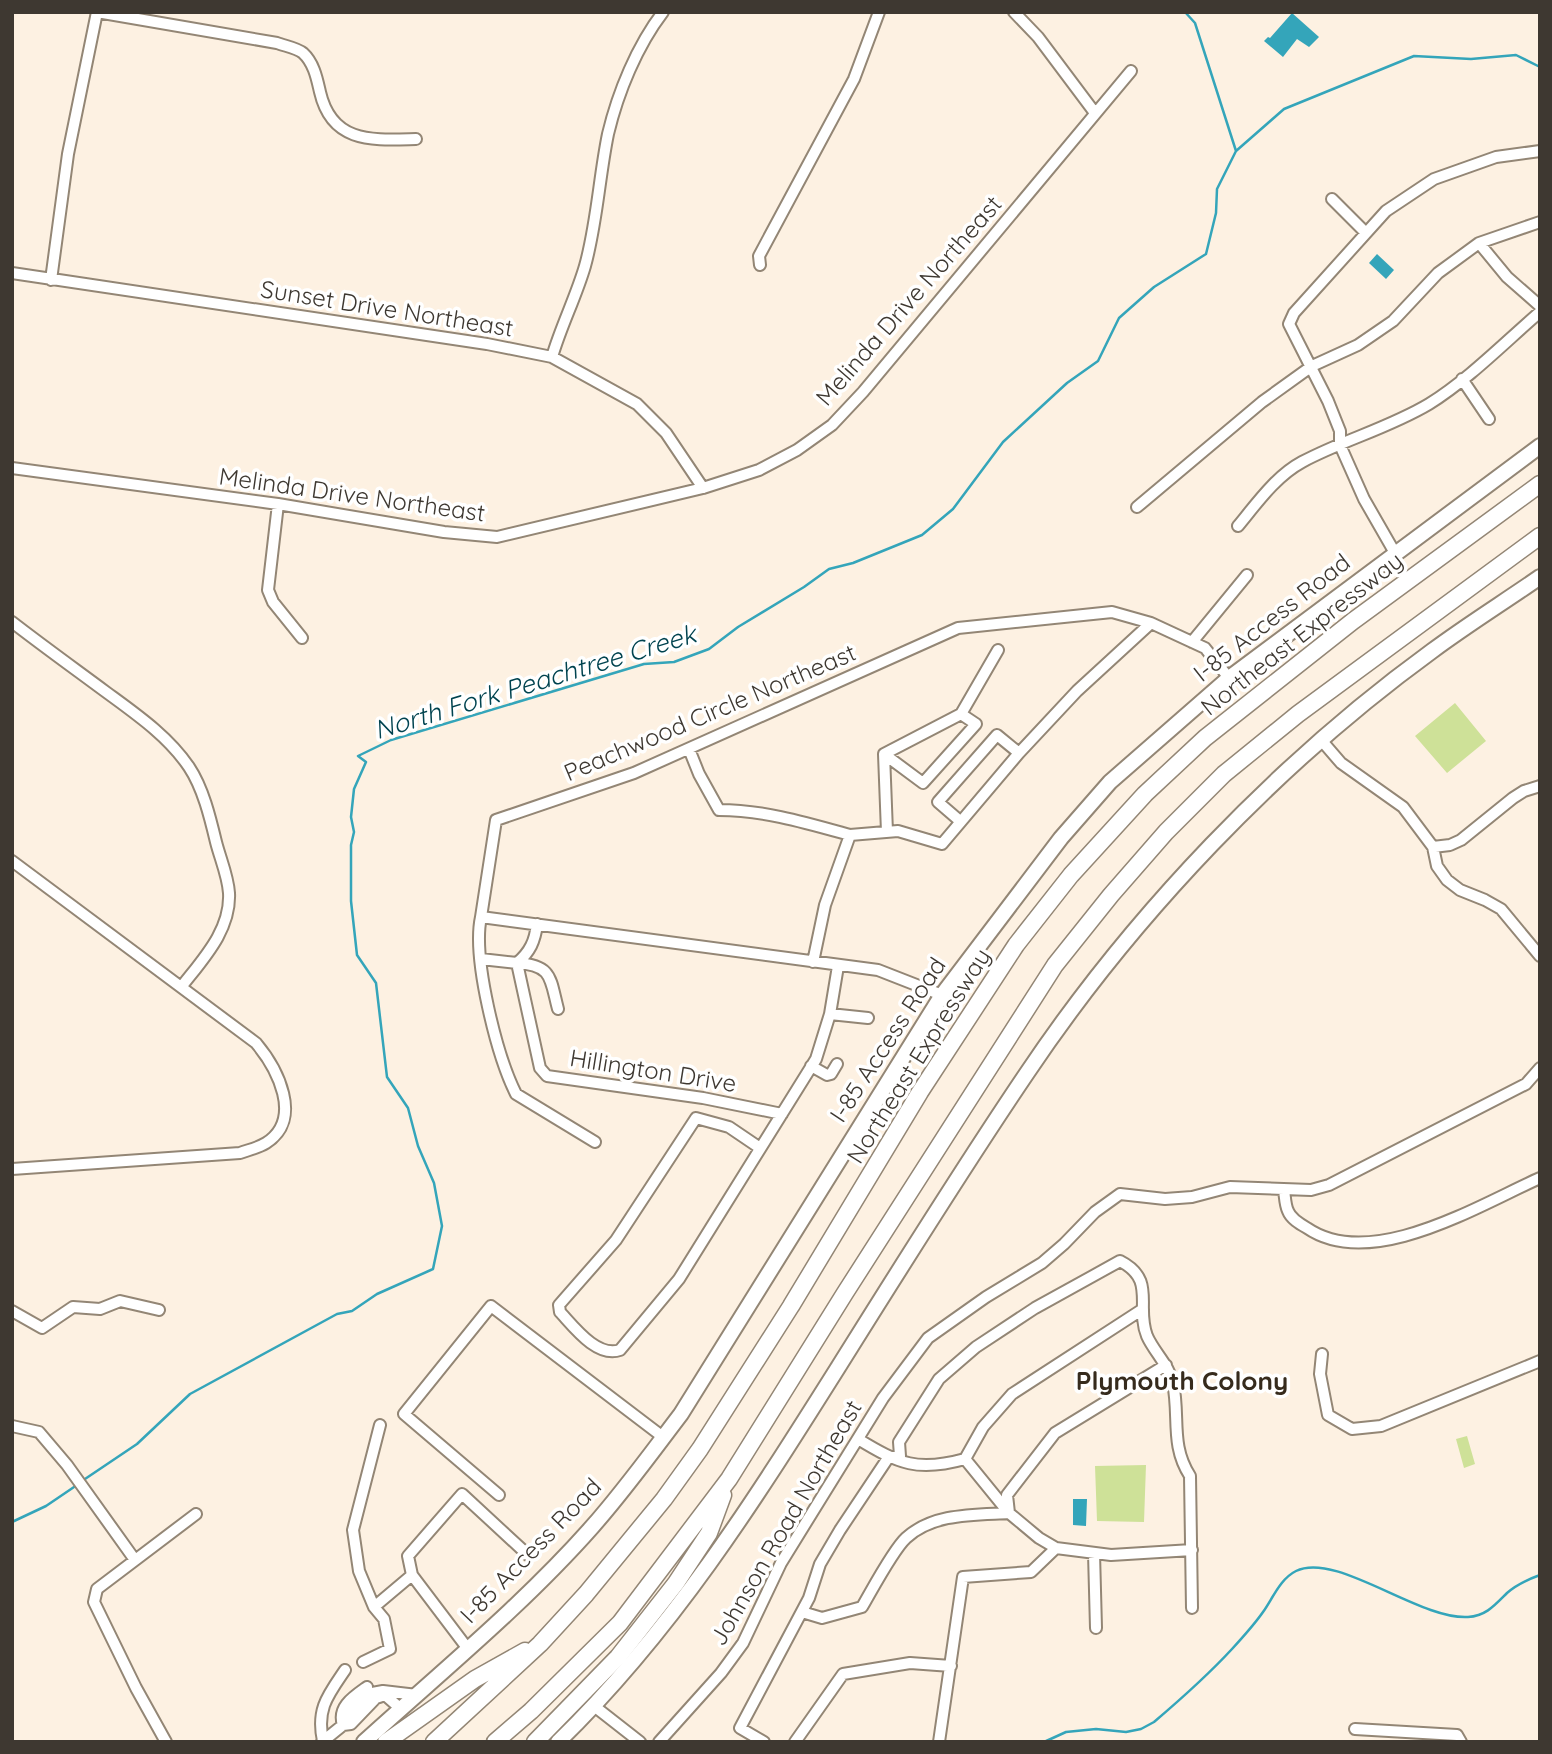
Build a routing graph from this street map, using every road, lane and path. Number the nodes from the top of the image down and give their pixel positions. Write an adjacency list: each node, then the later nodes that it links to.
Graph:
1 (97, 12): 7 (street); 15 (street)
2 (663, 12): 18 (street)
3 (879, 12): 13 (street)
4 (1014, 12): 6 (street)
5 (1131, 71): 6 (street, Melinda Drive Northeast)
6 (1095, 113): 26 (street, Melinda Drive Northeast)
7 (416, 139)
8 (1540, 151): 11 (street)
9 (1332, 199): 11 (street)
10 (1540, 222): 12 (street)
11 (1366, 233): 19 (street)
12 (1479, 243): 16 (street); 19 (street)
13 (760, 265)
14 (12, 273): 15 (street, Sunset Drive Northeast)
15 (51, 280): 18 (street, Sunset Drive Northeast)
16 (1540, 306)
17 (1540, 312): 20 (street)
18 (552, 357): 26 (street, Sunset Drive Northeast)
19 (1312, 366): 22 (street); 28 (street)
20 (1462, 379): 21 (street); 22 (street)
21 (1489, 419)
22 (1340, 445): 29 (street); 31 (street)
23 (1540, 446): 31 (main road, I-85 Access Road)
24 (12, 468): 27 (street, Melinda Drive Northeast)
25 (1540, 484): 100 (highway, Northeast Expressway)
26 (703, 488): 27 (street, Melinda Drive Northeast)
27 (278, 504): 36 (street)
28 (1137, 507)
29 (1238, 526)
30 (1540, 536): 86 (highway)
31 (1395, 552): 39 (main road, I-85 Access Road)
32 (1247, 575): 37 (street)
33 (1540, 577): 41 (main road)
34 (12, 622): 58 (street)
35 (1152, 623): 37 (street, Peachwood Circle Northeast); 42 (street, Peachwood Circle Northeast); 43 (street)
36 (302, 638)
37 (1192, 642): 39 (street, Peachwood Circle Northeast)
38 (998, 650): 40 (street)
39 (1229, 678): 59 (main road, I-85 Access Road)
40 (961, 714): 44 (street); 44 (street)
41 (1322, 741): 49 (street); 106 (main road)
42 (689, 749): 48 (street); 51 (street, Peachwood Circle Northeast)
43 (1019, 753): 46 (street); 46 (street)
44 (884, 754): 47 (street)
45 (1540, 786): 49 (street)
46 (960, 821): 47 (street)
47 (887, 832): 48 (street)
48 (850, 835): 55 (street)
49 (1433, 847): 53 (street)
50 (12, 861): 58 (street)
51 (481, 917): 52 (street); 54 (street)
52 (537, 924): 55 (street); 56 (street)
53 (1540, 956)
54 (481, 959): 56 (street); 67 (street)
55 (813, 962): 57 (street)
56 (517, 963): 60 (street); 66 (street, Hillington Drive)
57 (838, 966): 59 (street); 61 (street)
58 (182, 986): 69 (street)
59 (942, 995): 82 (main road, I-85 Access Road)
60 (558, 1009)
61 (830, 1014): 62 (street); 64 (street)
62 (867, 1018)
63 (837, 1064): 64 (street)
64 (811, 1066): 66 (street)
65 (1540, 1068): 71 (street, Johnson Road Northeast)
66 (782, 1114): 68 (street)
67 (594, 1142)
68 (760, 1148): 68 (street)
69 (12, 1169)
70 (1540, 1178): 71 (street)
71 (1284, 1189): 83 (street, Johnson Road Northeast)
72 (1143, 1309): 79 (street); 84 (street); 85 (street)
73 (159, 1310): 75 (street)
74 (12, 1311): 75 (street)
75 (42, 1328): 76 (street)
76 (50, 1337)
77 (1322, 1354): 78 (street)
78 (1540, 1362)
79 (1166, 1365): 88 (street); 91 (street)
80 (380, 1425): 96 (street)
81 (12, 1426): 94 (street)
82 (663, 1437): 87 (street); 101 (main road, I-85 Access Road)
83 (858, 1439): 84 (street); 120 (street, Johnson Road Northeast)
84 (888, 1458): 85 (street); 98 (street)
85 (965, 1459): 88 (street)
86 (729, 1479): 116 (highway); 117 (highway)
87 (499, 1495)
88 (1009, 1513): 90 (street); 98 (street)
89 (196, 1514): 94 (street)
90 (1056, 1548): 92 (street); 103 (street)
91 (1192, 1550): 92 (street); 97 (street)
92 (1094, 1553): 99 (street)
93 (528, 1555): 95 (street)
94 (135, 1560): 111 (street)
95 (412, 1575): 96 (street); 101 (street)
96 (374, 1607): 102 (street)
97 (1192, 1608)
98 (802, 1612): 121 (street)
99 (1096, 1628)
100 (540, 1644): 114 (highway); 115 (highway, Northeast Expressway)
101 (468, 1648): 105 (main road, I-85 Access Road)
102 (363, 1662)
103 (951, 1666): 122 (street); 123 (street)
104 (345, 1670): 112 (street)
105 (417, 1695): 107 (street); 108 (main road, I-85 Access Road)
106 (594, 1706): 118 (main road); 119 (street)
107 (355, 1707): 108 (street); 112 (street)
108 (401, 1709): 113 (main road, I-85 Access Road)
109 (1355, 1729): 110 (street)
110 (1388, 1737): 124 (street)
111 (166, 1742)
112 (323, 1742)
113 (364, 1742)
114 (386, 1742)
115 (434, 1742)
116 (495, 1742)
117 (535, 1742)
118 (558, 1742)
119 (640, 1742)
120 (659, 1742)
121 (764, 1742)
122 (795, 1742)
123 (939, 1742)
124 (1461, 1742)

